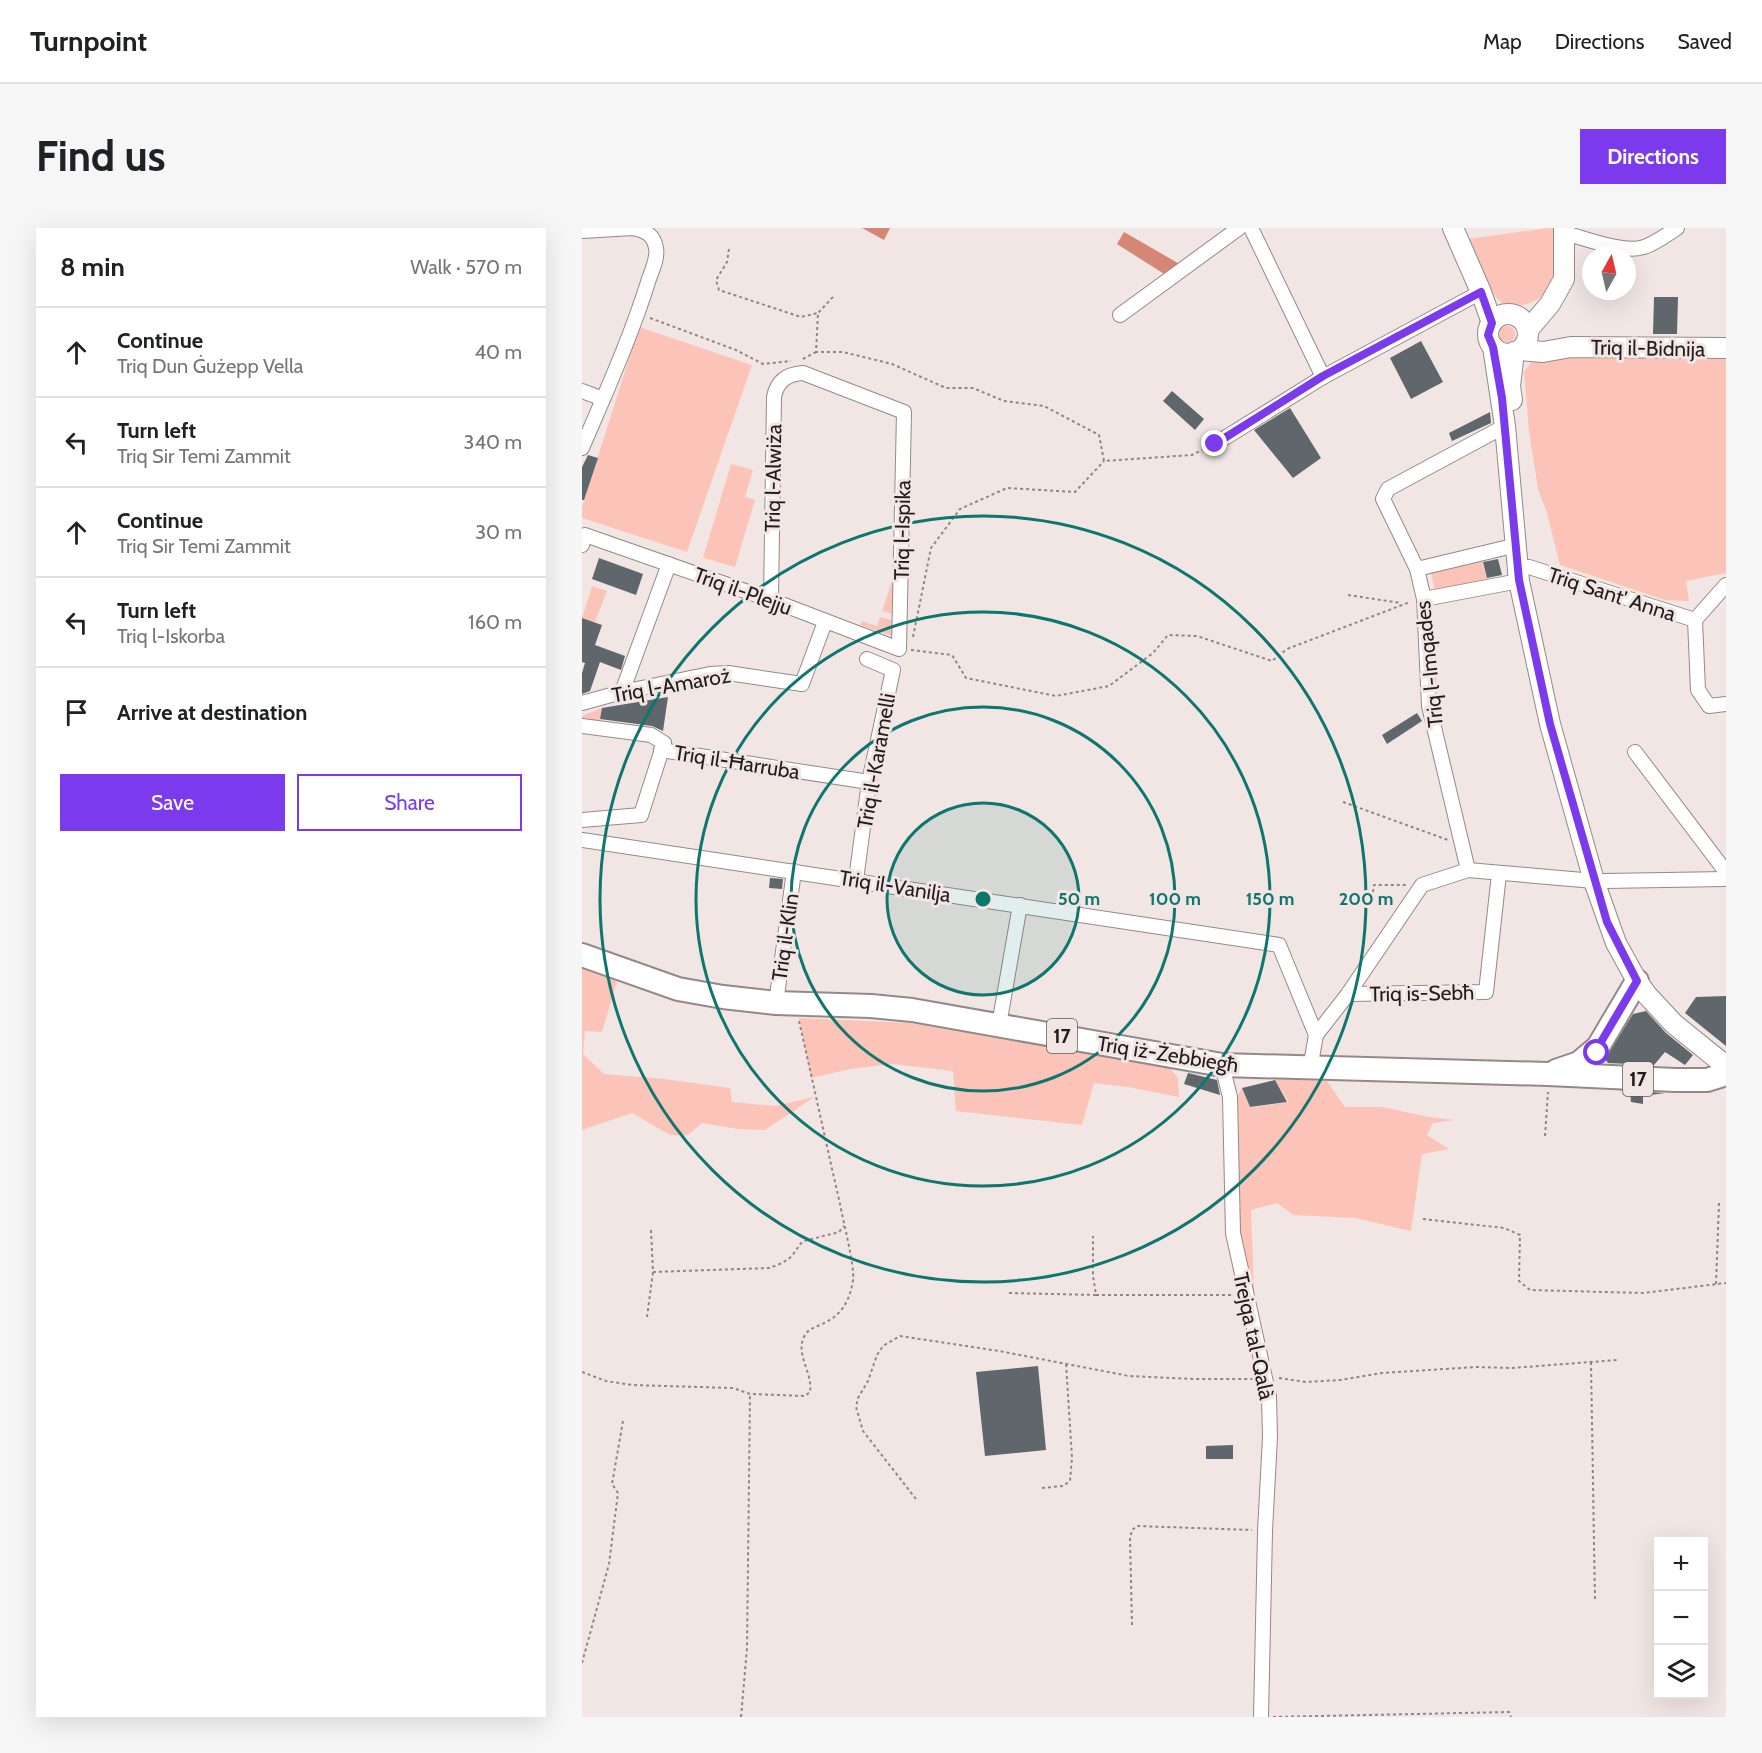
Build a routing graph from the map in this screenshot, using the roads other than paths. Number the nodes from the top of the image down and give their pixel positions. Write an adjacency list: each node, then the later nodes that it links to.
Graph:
1 (1239, 228): 9 (street)
2 (1251, 228): 14 (street)
3 (1453, 228): 7 (main road)
4 (1677, 228): 6 (street)
5 (582, 231): 16 (street)
6 (1564, 231): 8 (main road)
7 (1481, 292): 10 (main road); 14 (street)
8 (1550, 304): 10 (main road); 11 (main road)
9 (1120, 315)
10 (1504, 317): 11 (main road); 12 (main road)
11 (1523, 342): 12 (main road); 13 (main road, Triq il-Bidnija); 25 (main road)
12 (1493, 347): 18 (main road)
13 (1726, 348)
14 (1323, 376): 19 (street)
15 (582, 391): 16 (street)
16 (603, 399): 20 (street)
17 (904, 412): 28 (street, Triq l-Alwiża); 31 (street, Triq l-Ispika)
18 (1505, 426): 22 (main road); 24 (street, Triq l-Imqades)
19 (1215, 444)
20 (582, 448)
21 (584, 540): 23 (street, Triq il-Plejju)
22 (1517, 545): 24 (street); 25 (main road)
23 (669, 564): 28 (street, Triq il-Plejju); 33 (street)
24 (1417, 569): 27 (street, Triq l-Imqades)
25 (1522, 572): 27 (street, Triq Sant' Anna); 29 (street, Triq Sant' Anna); 48 (main road)
26 (1726, 585): 29 (street, Triq Sant' Anna)
27 (1424, 599): 42 (street, Triq l-Imqades)
28 (771, 600): 30 (street, Triq il-Plejju)
29 (1695, 620): 35 (street)
30 (825, 622): 31 (street, Triq il-Plejju); 33 (street, Triq l-Amaroż)
31 (899, 649)
32 (867, 659): 39 (street, Triq il-Karamelli)
33 (622, 692): 34 (street, Triq l-Amaroż)
34 (582, 703)
35 (1726, 704)
36 (582, 726): 37 (street, Triq il-Ħarruba)
37 (661, 750): 39 (street, Triq il-Ħarruba); 40 (street)
38 (1635, 752): 44 (street)
39 (869, 783): 47 (street, Triq il-Karamelli)
40 (582, 820)
41 (582, 840): 43 (street, Triq il-Vanilja)
42 (1468, 870): 45 (street); 52 (street)
43 (794, 871): 47 (street, Triq il-Vanilja); 53 (street, Triq il-Klin)
44 (1726, 872)
45 (1500, 874): 48 (street); 52 (street, Triq is-Sebħ)
46 (1726, 879): 48 (street)
47 (856, 880): 49 (street, Triq il-Vanilja)
48 (1599, 881): 51 (main road); 57 (main road)
49 (1020, 905): 54 (street); 55 (street, Triq il-Vanilja)
50 (582, 955): 53 (main road, Triq iż-Żebbiegħ / 17)
51 (1637, 981): 56 (main road, 17); 59 (main road)
52 (1348, 994): 55 (street)
53 (786, 1003): 54 (main road, Triq iż-Żebbiegħ / 17)
54 (999, 1025): 58 (main road, Triq iż-Żebbiegħ / 17)
55 (1316, 1035): 60 (street)
56 (1598, 1047): 62 (main road, 17); 63 (main road)
57 (1726, 1056)
58 (1222, 1065): 60 (main road, Triq iż-Żebbiegħ / 17); 64 (street, Trejqa tal-Qalà)
59 (1726, 1065)
60 (1310, 1069): 62 (main road, Triq iż-Żebbiegħ / 17)
61 (1726, 1072): 63 (main road, Triq iż-Żebbiegħ / 17)
62 (1548, 1074): 63 (main road, Triq iż-Żebbiegħ / 17)
63 (1611, 1077)
64 (1261, 1717)

